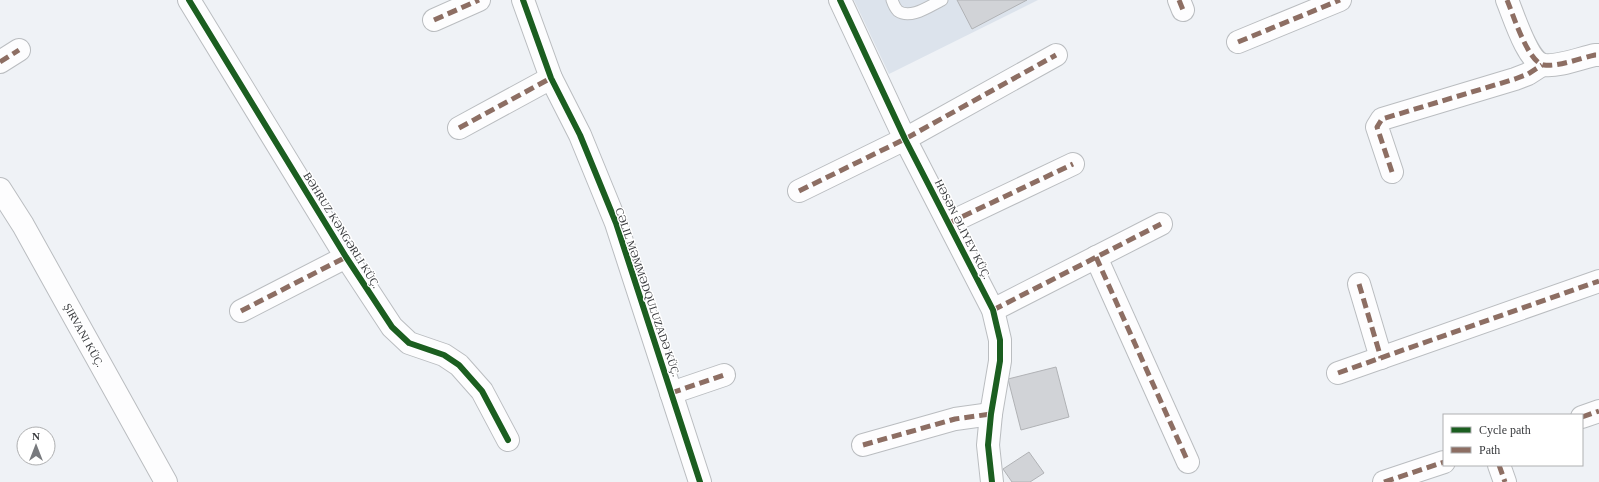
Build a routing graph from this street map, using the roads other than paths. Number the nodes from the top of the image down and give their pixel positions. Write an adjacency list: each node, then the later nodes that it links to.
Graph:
1 (189, 0): 25 (street, BƏHRUZ KƏNGƏRLI KÜÇ.)
2 (479, 0): 9 (street)
3 (523, 0): 16 (street, CƏLIL MƏMMƏDQULUZADƏ KÜÇ.)
4 (840, 0): 18 (street, HƏSƏN ƏLIYEV KÜÇ.)
5 (892, 0): 6 (lane)
6 (942, 0)
7 (1340, 0): 10 (street)
8 (1507, 0): 15 (street)
9 (434, 20)
10 (1238, 42)
11 (19, 50): 14 (street)
12 (1056, 55): 18 (street)
13 (1599, 55): 15 (street)
14 (0, 62)
15 (1542, 65): 20 (street)
16 (551, 78): 17 (street); 34 (street, CƏLIL MƏMMƏDQULUZADƏ KÜÇ.)
17 (459, 128)
18 (905, 139): 22 (street); 23 (street, HƏSƏN ƏLIYEV KÜÇ.)
19 (1072, 164): 23 (street)
20 (1392, 172)
21 (0, 189): 44 (street, ŞIRVANI KÜÇ.)
22 (799, 190)
23 (949, 224): 29 (street, HƏSƏN ƏLIYEV KÜÇ.)
24 (1161, 224): 26 (street)
25 (346, 257): 30 (street); 38 (street, BƏHRUZ KƏNGƏRLI KÜÇ.)
26 (1096, 257): 29 (street); 40 (street)
27 (1599, 281): 31 (street)
28 (1359, 284): 31 (street)
29 (993, 310): 36 (street, HƏSƏN ƏLIYEV KÜÇ.)
30 (241, 311)
31 (1381, 358): 32 (street)
32 (1338, 373)
33 (724, 375): 34 (street)
34 (671, 393): 45 (street, CƏLIL MƏMMƏDQULUZADƏ KÜÇ.)
35 (1599, 411): 37 (street)
36 (991, 414): 39 (street); 46 (street, HƏSƏN ƏLIYEV KÜÇ.)
37 (1583, 417)
38 (508, 440)
39 (863, 445)
40 (1188, 462)
41 (1443, 462): 43 (street)
42 (1499, 466): 47 (street)
43 (1394, 480)
44 (166, 482)
45 (700, 482)
46 (992, 482)
47 (1505, 482)

